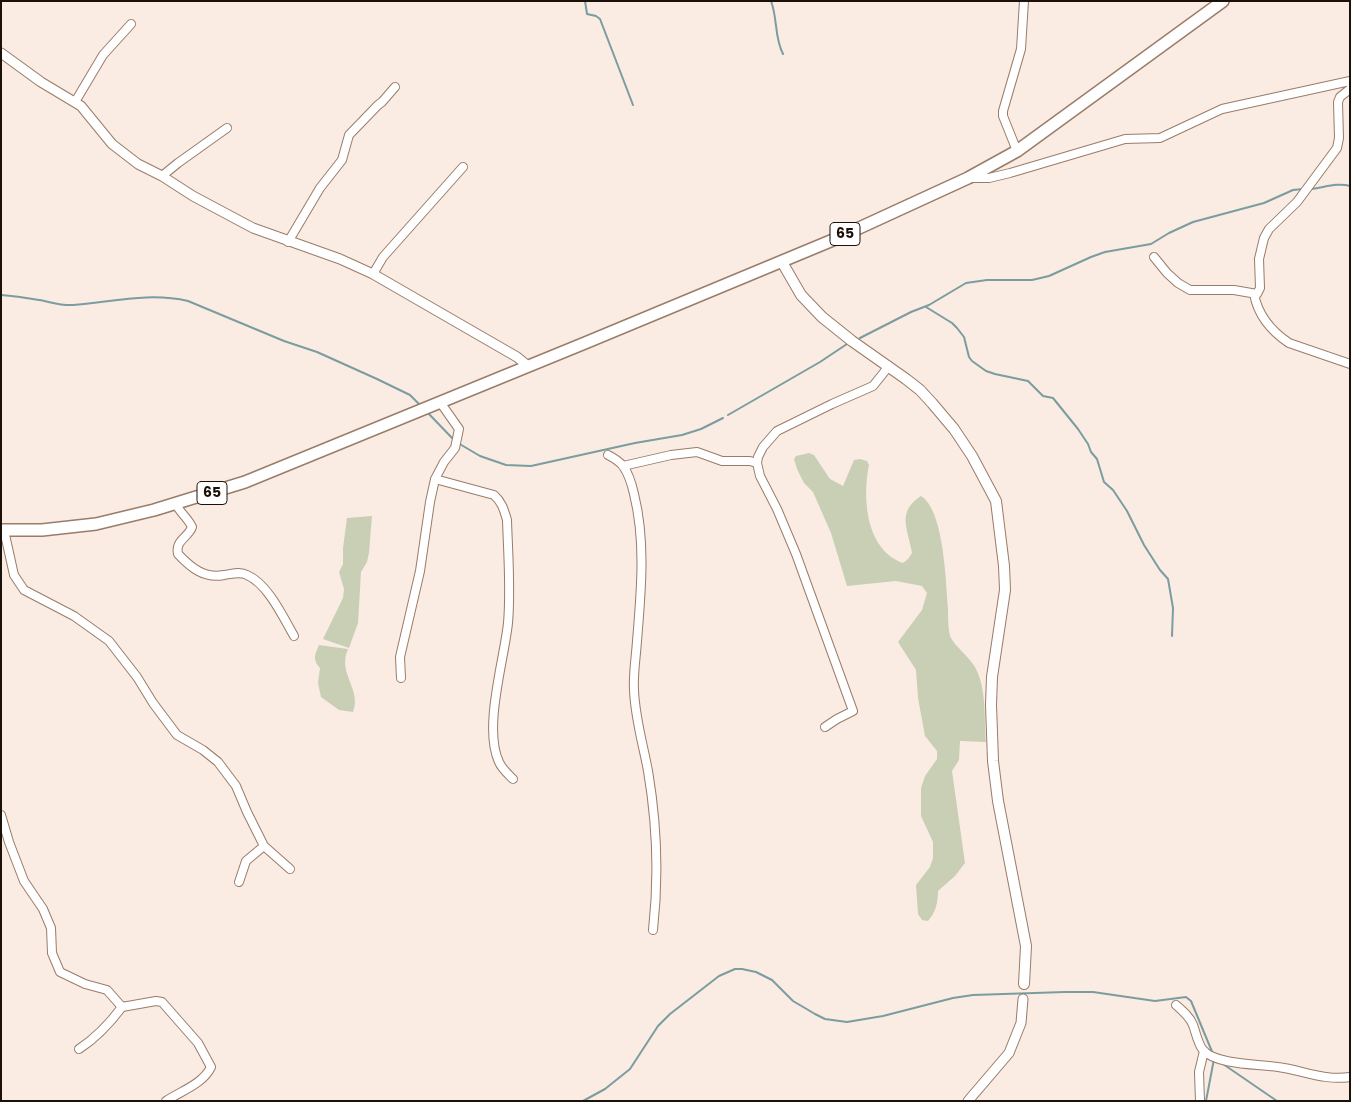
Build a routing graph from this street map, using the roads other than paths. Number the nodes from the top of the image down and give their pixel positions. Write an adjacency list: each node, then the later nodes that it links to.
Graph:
1 (1024, 1): 10 (street)
2 (1223, 1): 10 (main road, 65)
3 (131, 24): 8 (street)
4 (1, 53): 8 (street)
5 (1350, 81): 13 (street)
6 (395, 87): 14 (street)
7 (1350, 89): 18 (street)
8 (75, 102): 12 (street)
9 (228, 128): 12 (street)
10 (1017, 151): 13 (main road, 65)
11 (463, 167): 17 (street)
12 (162, 176): 14 (street)
13 (968, 178): 16 (main road, 65)
14 (288, 242): 17 (street)
15 (1154, 257): 18 (street)
16 (782, 262): 20 (main road, 65); 21 (main road)
17 (373, 274): 20 (street)
18 (1254, 294): 19 (street)
19 (1350, 364)
20 (528, 366): 22 (main road, 65)
21 (890, 366): 24 (street); 38 (main road)
22 (436, 403): 26 (street); 27 (main road, 65)
23 (608, 455): 25 (street)
24 (757, 463): 25 (street); 31 (street)
25 (623, 466): 37 (street)
26 (436, 479): 30 (street); 32 (street)
27 (176, 504): 28 (main road, 65); 29 (street)
28 (2, 530): 34 (street)
29 (294, 636)
30 (401, 678)
31 (825, 727)
32 (513, 780)
33 (1, 815): 41 (street)
34 (264, 846): 35 (street); 36 (street)
35 (290, 869)
36 (240, 882)
37 (653, 930)
38 (1024, 984)
39 (1023, 999): 46 (street)
40 (1176, 1005): 43 (street)
41 (122, 1007): 42 (street); 45 (street)
42 (79, 1049)
43 (1204, 1051): 44 (street); 47 (street)
44 (1350, 1077)
45 (166, 1101)
46 (968, 1101)
47 (1200, 1101)

